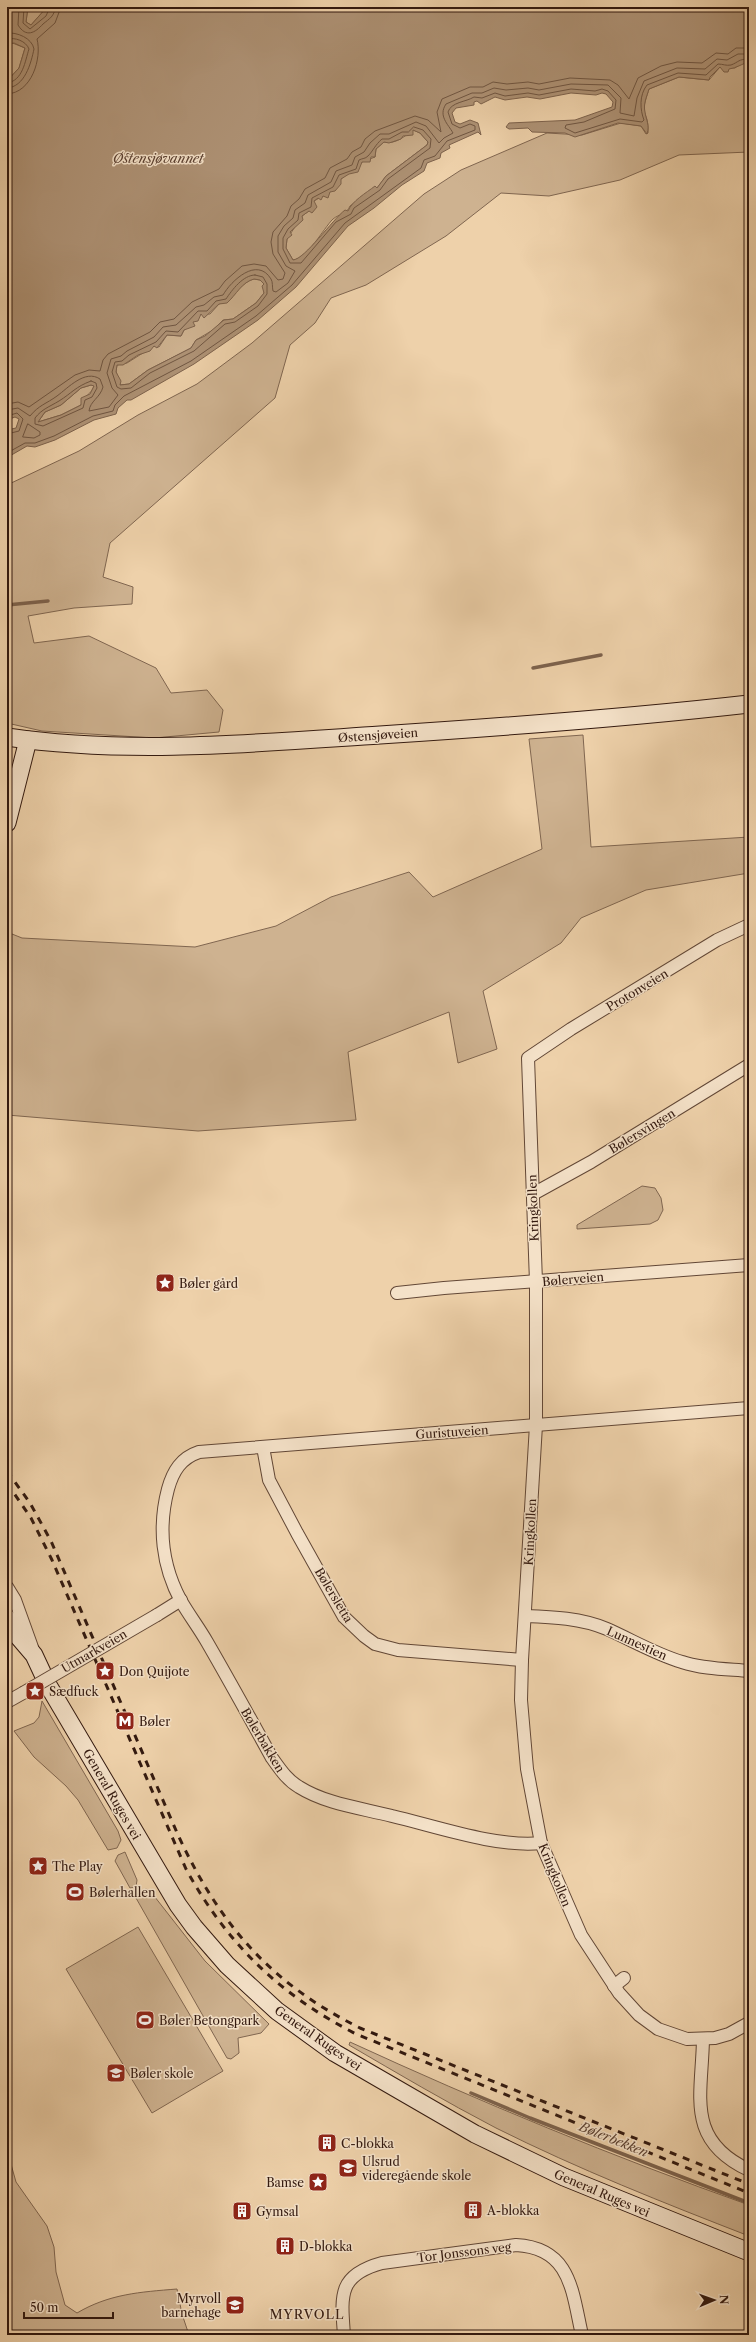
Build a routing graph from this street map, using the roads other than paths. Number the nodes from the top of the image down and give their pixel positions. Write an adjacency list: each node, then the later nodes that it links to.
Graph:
1 (749, 704): 2 (main road, Østensjøveien)
2 (17, 739): 3 (main road)
3 (7, 823)
4 (749, 926): 5 (street, Protonveien)
5 (528, 1058): 7 (street, Kringkollen)
6 (749, 1065): 7 (street, Bølersvingen)
7 (533, 1194): 9 (street, Kringkollen)
8 (749, 1265): 9 (street, Bølerveien)
9 (536, 1282): 10 (street, Bølerveien); 12 (street, Kringkollen)
10 (396, 1294)
11 (749, 1408): 12 (street, Guristuveien)
12 (536, 1425): 13 (street, Guristuveien); 17 (street, Kringkollen)
13 (263, 1447): 14 (street, Guristuveien); 20 (street, Bølersletta)
14 (170, 1481): 16 (street, Bølerbakken)
15 (7, 1587): 19 (street, General Ruges vei)
16 (181, 1600): 22 (street, Utmarkveien, bridge); 23 (street, Bølerbakken)
17 (525, 1616): 20 (street, Kringkollen); 21 (street, Lunnestien)
18 (7, 1618): 19 (main road, General Ruges vei)
19 (34, 1655): 29 (main road, General Ruges vei)
20 (522, 1660): 23 (street, Kringkollen)
21 (749, 1671)
22 (7, 1702)
23 (541, 1843): 25 (street, Kringkollen)
24 (624, 1978): 25 (street)
25 (614, 1986): 27 (street, Kringkollen)
26 (749, 2023): 27 (street, Kringkollen)
27 (703, 2039): 28 (street)
28 (749, 2170)
29 (749, 2252)
30 (344, 2335): 31 (street, Tor Jonssons veg)
31 (582, 2335)

